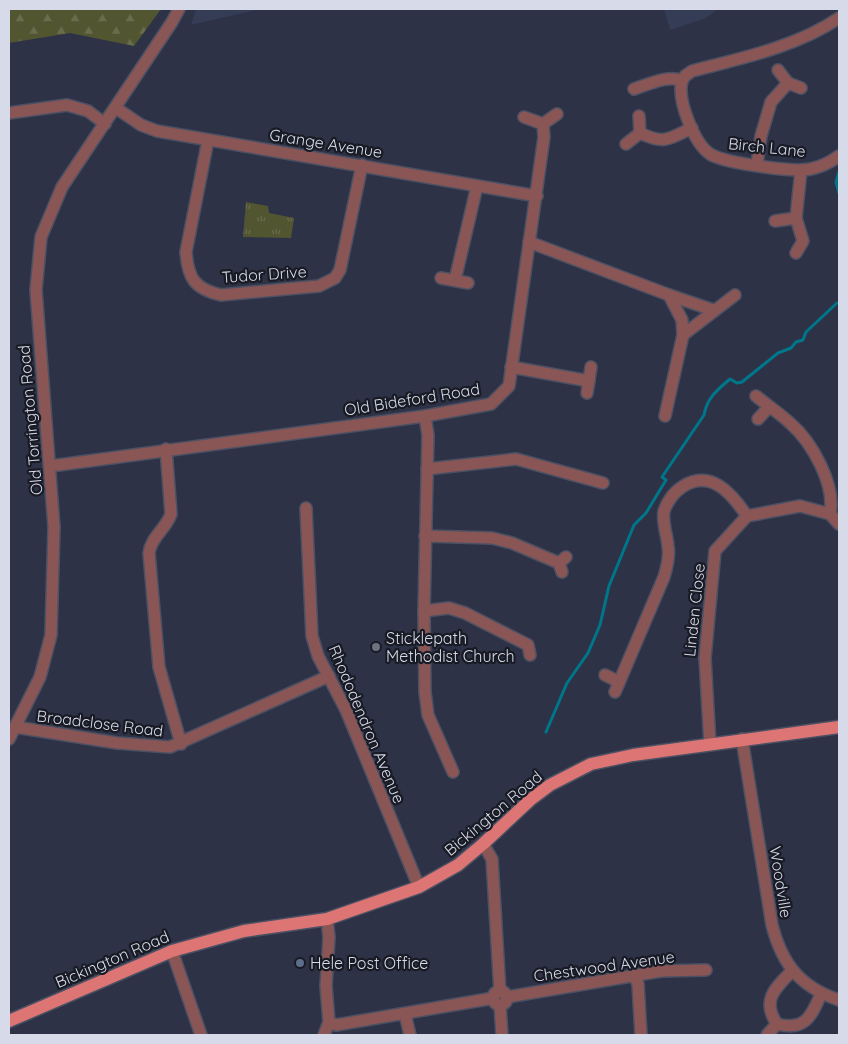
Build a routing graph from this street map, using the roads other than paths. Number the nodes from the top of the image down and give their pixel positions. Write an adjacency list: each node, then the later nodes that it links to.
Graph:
1 (179, 9): 8 (street, Old Torrington Road)
2 (839, 18): 4 (street)
3 (778, 70): 5 (street)
4 (682, 81): 7 (street); 15 (street, Birch Lane)
5 (788, 83): 6 (street); 20 (street)
6 (801, 88)
7 (634, 89)
8 (116, 108): 13 (street, Old Torrington Road); 17 (street, Grange Avenue)
9 (9, 113): 13 (street)
10 (557, 114): 14 (street)
11 (639, 116): 16 (street)
12 (524, 117): 14 (street)
13 (105, 124): 46 (street, Old Torrington Road)
14 (542, 124): 24 (street, Old Bideford Road)
15 (692, 128): 16 (street); 20 (street, Birch Lane)
16 (640, 133): 18 (street)
17 (208, 140): 21 (street, Grange Avenue); 21 (street, Tudor Drive)
18 (626, 144)
19 (839, 156): 22 (street, Birch Lane)
20 (757, 164): 22 (street, Birch Lane)
21 (362, 165): 23 (street, Grange Avenue)
22 (801, 170): 25 (street)
23 (477, 186): 24 (street, Grange Avenue); 30 (street)
24 (537, 196): 27 (street, Old Bideford Road)
25 (796, 218): 26 (street); 28 (street)
26 (775, 221)
27 (529, 242): 32 (street); 36 (street, Old Bideford Road)
28 (796, 253)
29 (441, 278): 30 (street)
30 (455, 280): 31 (street)
31 (468, 283)
32 (670, 294): 34 (street); 35 (street)
33 (735, 295): 34 (street)
34 (713, 310): 35 (street)
35 (683, 335): 43 (street)
36 (511, 367): 38 (street); 42 (street, Old Bideford Road)
37 (591, 367): 38 (street)
38 (589, 381): 39 (street)
39 (586, 393)
40 (756, 396): 41 (street)
41 (769, 407): 44 (street); 50 (street)
42 (425, 416): 45 (street, Old Bideford Road); 47 (street)
43 (665, 416)
44 (758, 419)
45 (166, 449): 46 (street, Old Bideford Road); 63 (street, Broadclose Road)
46 (51, 466): 60 (street, Old Torrington Road)
47 (427, 469): 48 (street); 53 (street)
48 (603, 483)
49 (306, 508): 58 (street, Rhododendron Avenue)
50 (830, 514): 51 (street); 52 (street)
51 (747, 516): 57 (street); 64 (street, Linden Close)
52 (839, 524)
53 (425, 536): 54 (street); 55 (street)
54 (562, 564)
55 (424, 611): 56 (street); 65 (street)
56 (532, 647)
57 (605, 675)
58 (329, 676): 63 (street, Broadclose Road); 67 (street, Rhododendron Avenue)
59 (839, 727): 62 (main road, Bickington Road)
60 (15, 728): 61 (street, Old Torrington Road); 63 (street, Broadclose Road)
61 (9, 739)
62 (742, 739): 64 (main road, Bickington Road); 71 (street, Woodville)
63 (181, 744)
64 (710, 744): 66 (main road, Bickington Road)
65 (460, 757)
66 (483, 844): 67 (main road, Bickington Road); 74 (street)
67 (419, 887): 68 (main road, Bickington Road)
68 (327, 919): 69 (main road, Bickington Road); 79 (street)
69 (172, 951): 77 (main road, Bickington Road); 80 (street)
70 (706, 970): 72 (street, Chestwood Avenue)
71 (792, 972): 73 (street, Woodville); 78 (street)
72 (635, 977): 74 (street, Chestwood Avenue); 83 (street)
73 (821, 994): 75 (street, Woodville); 78 (street)
74 (500, 998): 76 (street, Chestwood Avenue); 82 (street)
75 (839, 1000)
76 (404, 1014): 79 (street, Chestwood Avenue); 81 (street)
77 (9, 1021)
78 (777, 1024): 84 (street)
79 (326, 1030)
80 (201, 1035)
81 (410, 1035)
82 (502, 1035)
83 (641, 1035)
84 (767, 1035)

